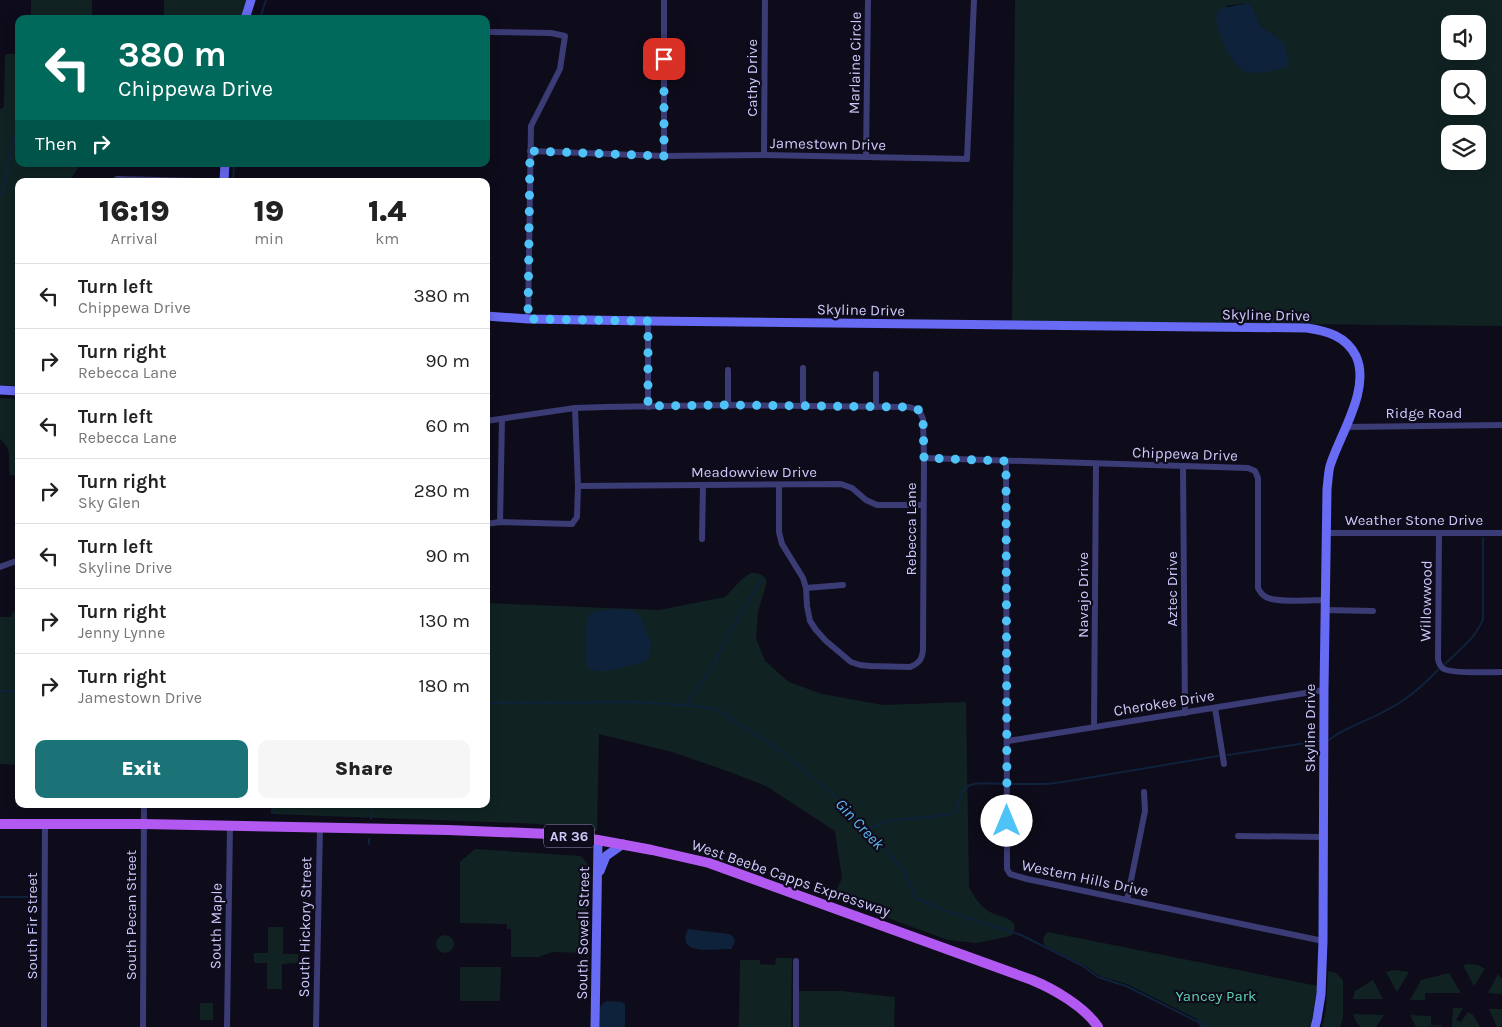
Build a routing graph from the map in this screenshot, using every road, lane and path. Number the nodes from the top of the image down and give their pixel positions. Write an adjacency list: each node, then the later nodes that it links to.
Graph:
1 (251, 0): 6 (street)
2 (664, 0): 9 (street)
3 (765, 0): 10 (street, Cathy Drive)
4 (868, 0): 11 (street, Marlaine Circle)
5 (974, 0): 11 (street, Jamestown Drive)
6 (246, 15)
7 (490, 32): 8 (street)
8 (530, 151): 9 (street, Jamestown Drive); 13 (street)
9 (664, 156): 10 (street, Jamestown Drive)
10 (764, 156): 11 (street, Jamestown Drive)
11 (866, 157)
12 (490, 316): 13 (street, Skyline Drive)
13 (528, 319): 14 (street, Skyline Drive)
14 (648, 321): 21 (street); 28 (street, Skyline Drive)
15 (802, 368): 22 (street)
16 (728, 370): 20 (street)
17 (876, 374): 23 (street)
18 (0, 390): 19 (street)
19 (15, 391)
20 (728, 405): 21 (street, Rebecca Lane); 22 (street, Rebecca Lane)
21 (648, 406): 24 (street, Rebecca Lane)
22 (803, 406): 23 (street, Rebecca Lane)
23 (876, 406): 29 (street, Rebecca Lane)
24 (575, 408): 25 (street, Rebecca Lane); 34 (street)
25 (502, 419): 26 (street, Rebecca Lane); 37 (street)
26 (490, 420)
27 (1502, 425): 28 (street, Ridge Road)
28 (1346, 426): 39 (street, Skyline Drive)
29 (924, 458): 30 (street, Chippewa Drive); 36 (street, Rebecca Lane)
30 (1006, 461): 31 (street, Chippewa Drive); 55 (street, Western Hills Drive)
31 (1096, 464): 32 (street, Chippewa Drive); 54 (street, Navajo Drive)
32 (1184, 466): 47 (street, Chippewa Drive); 53 (street, Aztec Drive)
33 (703, 485): 34 (street, Meadowview Drive); 35 (street, Meadowview Drive); 42 (street)
34 (578, 486): 37 (street)
35 (780, 486): 36 (street, Meadowview Drive); 46 (street, Rebecca Lane)
36 (923, 505): 46 (street, Rebecca Lane)
37 (500, 522): 38 (street)
38 (490, 523)
39 (1326, 533): 40 (street, Weather Stone Drive); 47 (street, Skyline Drive)
40 (1439, 533): 41 (street, Weather Stone Drive); 50 (street, Willowwood)
41 (1502, 533)
42 (702, 540)
43 (15, 561): 44 (street)
44 (0, 567)
45 (843, 585): 46 (street)
46 (806, 588)
47 (1325, 600): 48 (street, Skyline Drive)
48 (1325, 610): 49 (street); 51 (street, Skyline Drive)
49 (1373, 611)
50 (1502, 672)
51 (1324, 690): 52 (street, Cherokee Drive); 65 (street, Skyline Drive)
52 (1215, 708): 53 (street, Cherokee Drive); 56 (street)
53 (1185, 713): 54 (street, Cherokee Drive)
54 (1094, 727): 55 (street, Cherokee Drive)
55 (1008, 741): 69 (street, Western Hills Drive)
56 (1224, 764)
57 (1144, 792): 69 (street)
58 (144, 808): 61 (street, South Pecan Street)
59 (0, 824): 60 (main road, West Beebe Capps Expressway / AR 36)
60 (45, 824): 61 (main road, West Beebe Capps Expressway / AR 36); 72 (street, South Fir Street)
61 (144, 824): 62 (main road, West Beebe Capps Expressway / AR 36); 73 (street, South Pecan Street)
62 (230, 825): 63 (main road, West Beebe Capps Expressway / AR 36); 74 (street, South Maple)
63 (320, 827): 66 (main road, West Beebe Capps Expressway / AR 36); 75 (street, South Hickory Street)
64 (1238, 836): 65 (street)
65 (1324, 837): 70 (street, Skyline Drive)
66 (598, 840): 67 (main road, West Beebe Capps Expressway / AR 36); 68 (street, South Sowell Street)
67 (623, 844): 68 (street); 78 (main road, West Beebe Capps Expressway / AR 36)
68 (597, 881): 76 (street, South Sowell Street)
69 (1127, 900): 70 (street, Western Hills Drive)
70 (1324, 941): 79 (street, Skyline Drive)
71 (796, 961): 77 (street)
72 (44, 1027)
73 (143, 1027)
74 (227, 1027)
75 (316, 1027)
76 (595, 1027)
77 (796, 1027)
78 (1098, 1027)
79 (1315, 1027)

